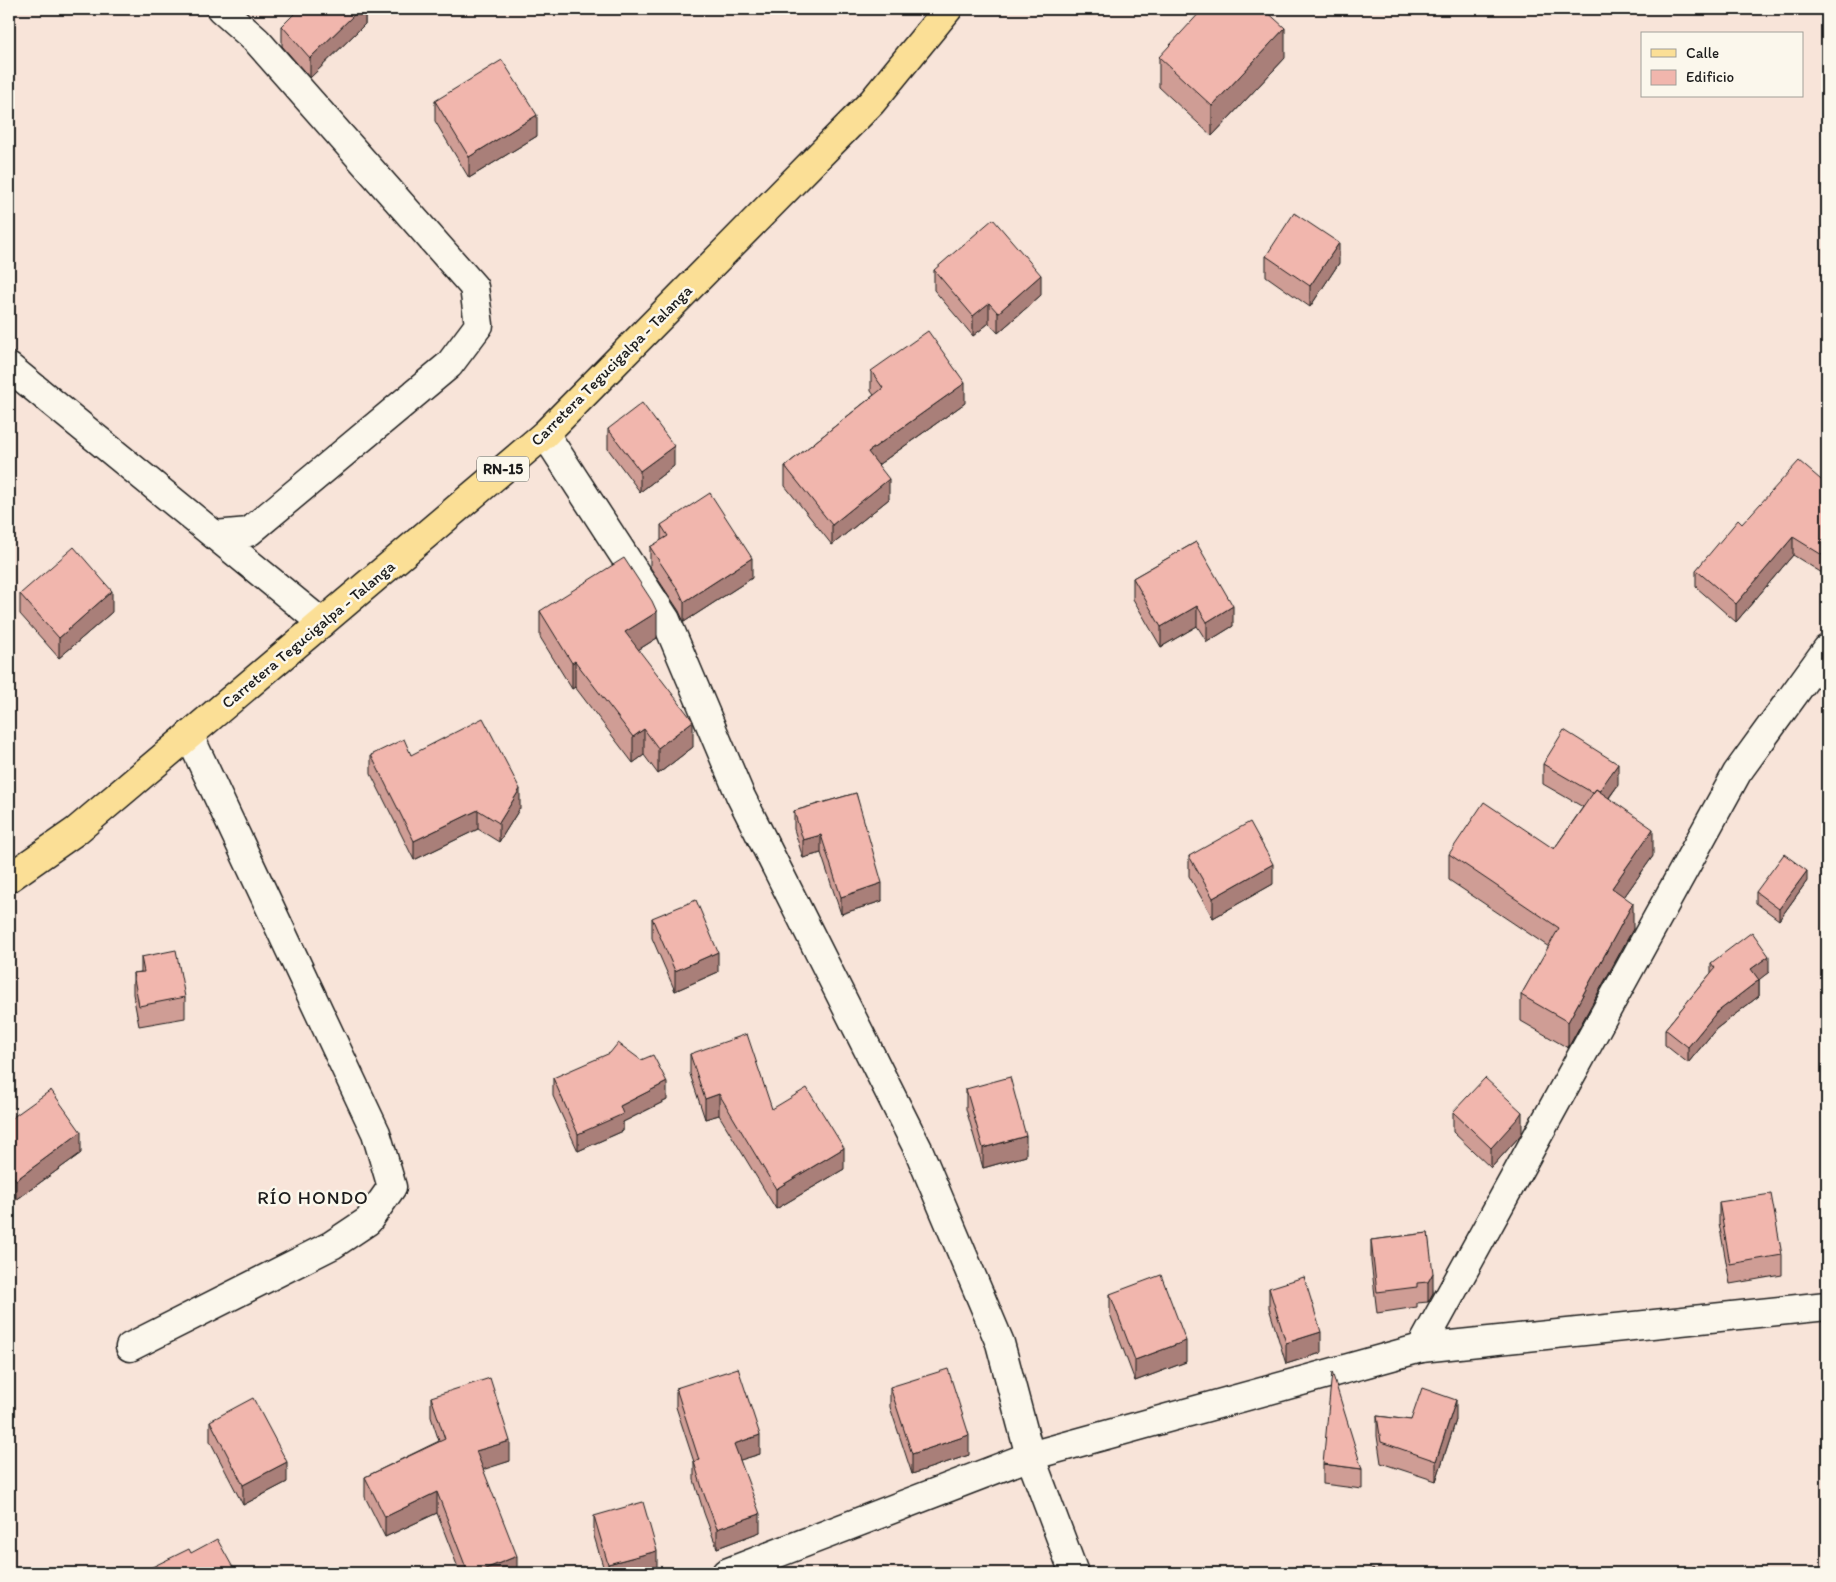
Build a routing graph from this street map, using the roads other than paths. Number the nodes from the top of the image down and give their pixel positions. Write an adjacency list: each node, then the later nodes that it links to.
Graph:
1 (221, 9): 5 (street)
2 (948, 9): 4 (main road, Carretera Tegucigalpa - Talanga / RN-15)
3 (9, 366): 5 (street)
4 (545, 434): 6 (main road, Carretera Tegucigalpa - Talanga / RN-15); 13 (street)
5 (215, 535): 6 (street)
6 (322, 622): 8 (main road, Carretera Tegucigalpa - Talanga / RN-15)
7 (1827, 649): 12 (street)
8 (189, 735): 9 (main road, Carretera Tegucigalpa - Talanga / RN-15); 11 (street)
9 (9, 878)
10 (1827, 1306): 12 (street)
11 (130, 1347)
12 (1421, 1348): 13 (street)
13 (1030, 1456): 14 (street); 15 (street)
14 (726, 1573)
15 (1074, 1573)

